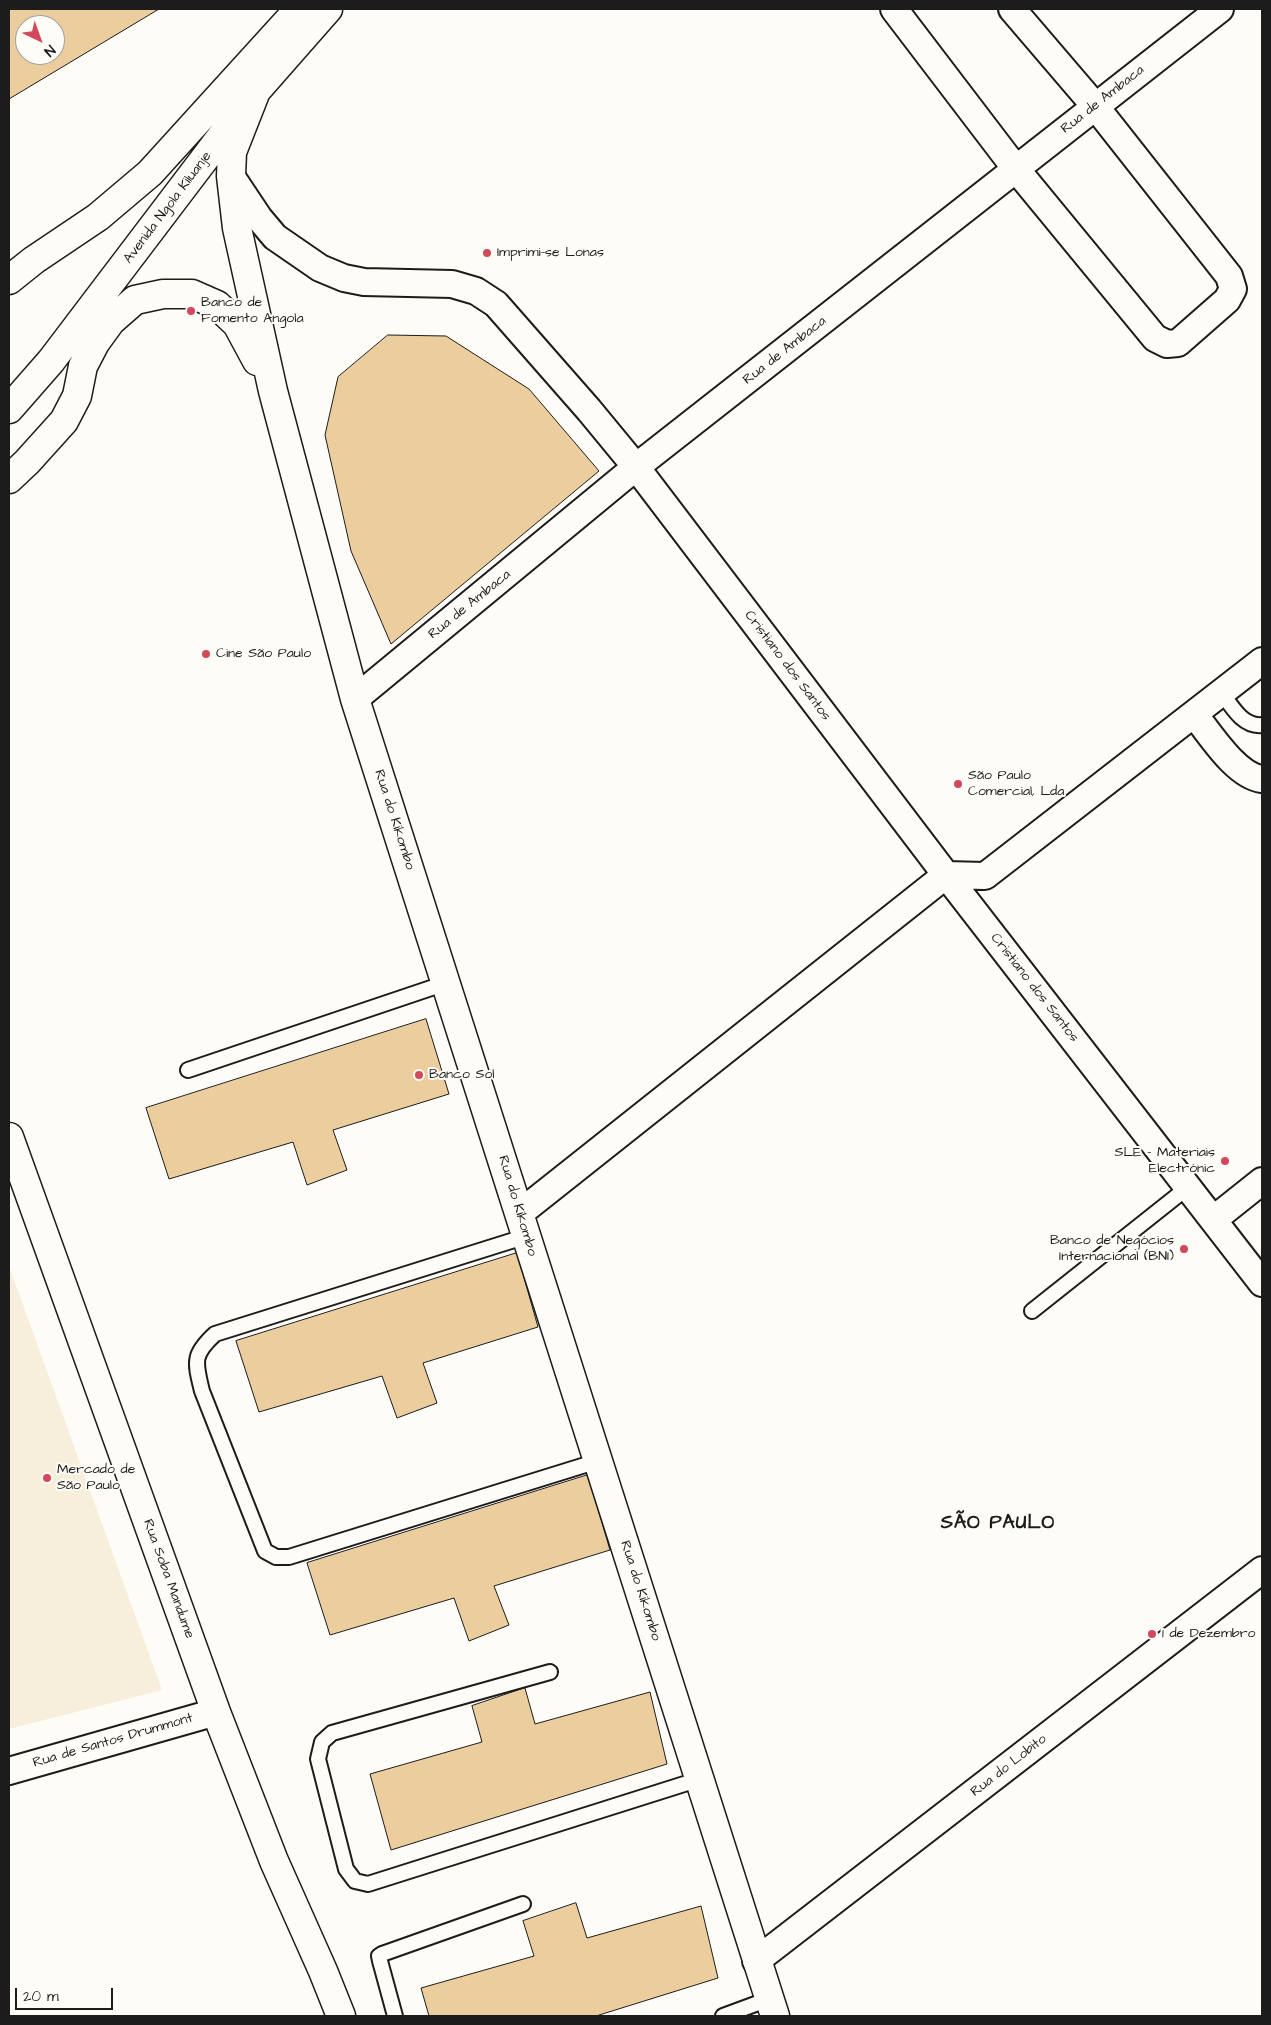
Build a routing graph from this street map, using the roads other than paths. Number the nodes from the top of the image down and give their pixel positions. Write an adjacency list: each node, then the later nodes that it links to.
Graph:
1 (299, 9): 10 (main road)
2 (328, 9): 6 (main road, Avenida Ngola Kiluanje)
3 (894, 9): 8 (street)
4 (1012, 9): 7 (street)
5 (1220, 9): 7 (street, Rua de Ambaca)
6 (256, 91): 9 (main road); 12 (main road, Avenida Ngola Kiluanje)
7 (1094, 106): 8 (street, Rua de Ambaca); 8 (street)
8 (1016, 169): 13 (street, Rua de Ambaca)
9 (231, 176): 11 (main road); 13 (street, Cristiano dos Santos)
10 (9, 280)
11 (273, 391): 14 (main road); 17 (main road, Rua do Kikombo)
12 (9, 409)
13 (636, 467): 17 (street, Rua de Ambaca); 21 (street, Cristiano dos Santos)
14 (9, 479)
15 (1262, 661): 16 (street)
16 (1222, 693): 18 (street); 19 (lane)
17 (355, 699): 22 (main road, Rua do Kikombo)
18 (1194, 714): 20 (street); 21 (street)
19 (1262, 725)
20 (1262, 779)
21 (946, 875): 26 (street, Cristiano dos Santos); 28 (street)
22 (446, 983): 23 (lane); 28 (main road, Rua do Kikombo)
23 (188, 1070)
24 (9, 1137): 34 (main road, Rua Soba Mandume)
25 (1262, 1181): 27 (street)
26 (1187, 1188): 27 (street, Cristiano dos Santos); 30 (lane)
27 (1213, 1220): 29 (street, Cristiano dos Santos)
28 (524, 1225): 31 (main road, Rua do Kikombo); 31 (lane)
29 (1262, 1283)
30 (1032, 1311)
31 (598, 1461): 36 (main road, Rua do Kikombo)
32 (1262, 1570): 38 (street, Rua do Lobito)
33 (550, 1672): 36 (lane)
34 (216, 1712): 35 (street, Rua de Santos Drummont); 40 (main road, Rua Soba Mandume)
35 (9, 1771)
36 (700, 1779): 38 (main road, Rua do Kikombo)
37 (523, 1904): 41 (lane)
38 (756, 1961): 39 (main road, Rua do Kikombo)
39 (772, 2008): 42 (lane)
40 (341, 2016)
41 (395, 2016)
42 (723, 2016)

